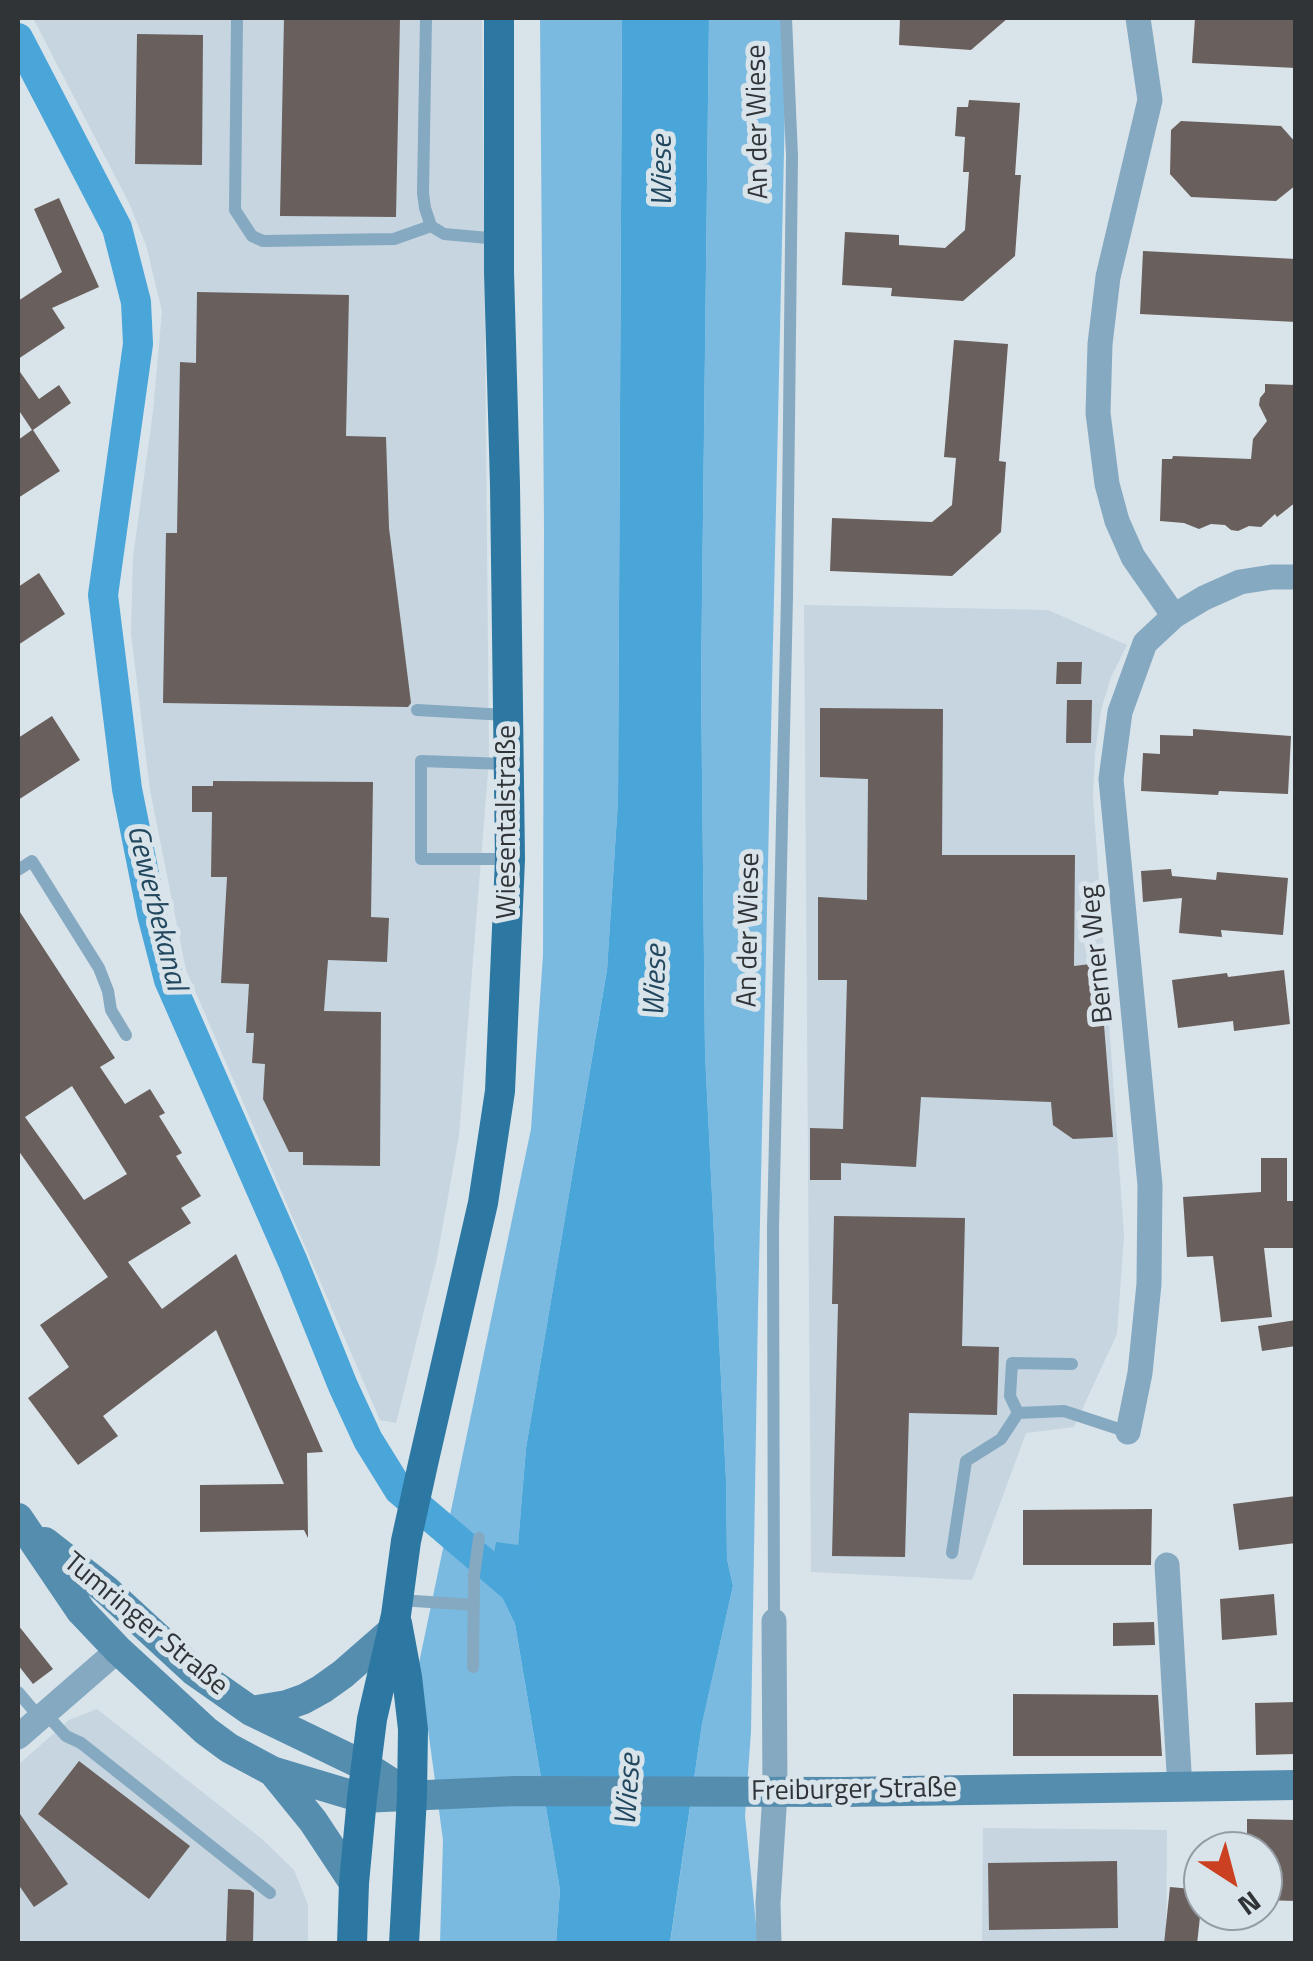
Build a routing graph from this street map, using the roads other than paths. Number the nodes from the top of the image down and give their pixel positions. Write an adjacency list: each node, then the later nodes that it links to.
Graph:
1 (237, 18): 6 (lane)
2 (426, 18): 6 (lane)
3 (499, 18): 7 (main road, Wiesentalstraße)
4 (786, 18): 25 (lane, An der Wiese)
5 (1138, 18): 9 (street)
6 (431, 226): 7 (lane)
7 (499, 239): 11 (main road, Wiesentalstraße)
8 (1296, 577): 9 (street, Berner Weg)
9 (1174, 616): 18 (street, Berner Weg)
10 (417, 710): 11 (lane)
11 (509, 715): 12 (main road, Wiesentalstraße)
12 (509, 764): 13 (main road, Wiesentalstraße); 13 (lane)
13 (510, 859): 24 (main road, Wiesentalstraße)
14 (18, 870): 15 (lane)
15 (126, 1036)
16 (1072, 1364): 17 (lane)
17 (1018, 1413): 18 (lane); 21 (lane)
18 (1128, 1432)
19 (20, 1522): 26 (main road, Tumringer Straße); 27 (main road, Tumringer Straße)
20 (479, 1538): 23 (lane)
21 (952, 1553)
22 (1167, 1565): 36 (street)
23 (474, 1604): 24 (lane); 28 (lane)
24 (395, 1616): 30 (main road); 33 (main road); 38 (main road)
25 (774, 1622): 37 (street, An der Wiese)
26 (148, 1630): 27 (main road); 30 (main road, Tumringer Straße)
27 (118, 1650): 31 (street); 34 (main road, Tumringer Straße)
28 (472, 1667)
29 (18, 1692): 31 (lane)
30 (251, 1711): 33 (main road, Tumringer Straße)
31 (42, 1716): 32 (street); 41 (lane)
32 (18, 1737)
33 (366, 1767): 38 (main road, Tumringer Straße); 39 (main road)
34 (272, 1770): 39 (main road, Tumringer Straße); 40 (main road)
35 (1296, 1785): 36 (main road, Freiburger Straße)
36 (1180, 1789): 37 (main road, Freiburger Straße)
37 (766, 1793): 38 (main road, Freiburger Straße); 44 (street, An der Wiese)
38 (412, 1796): 39 (main road, Tumringer Straße); 43 (main road)
39 (362, 1798): 40 (main road)
40 (354, 1883): 42 (main road)
41 (270, 1893)
42 (352, 1944)
43 (404, 1944)
44 (769, 1944)

